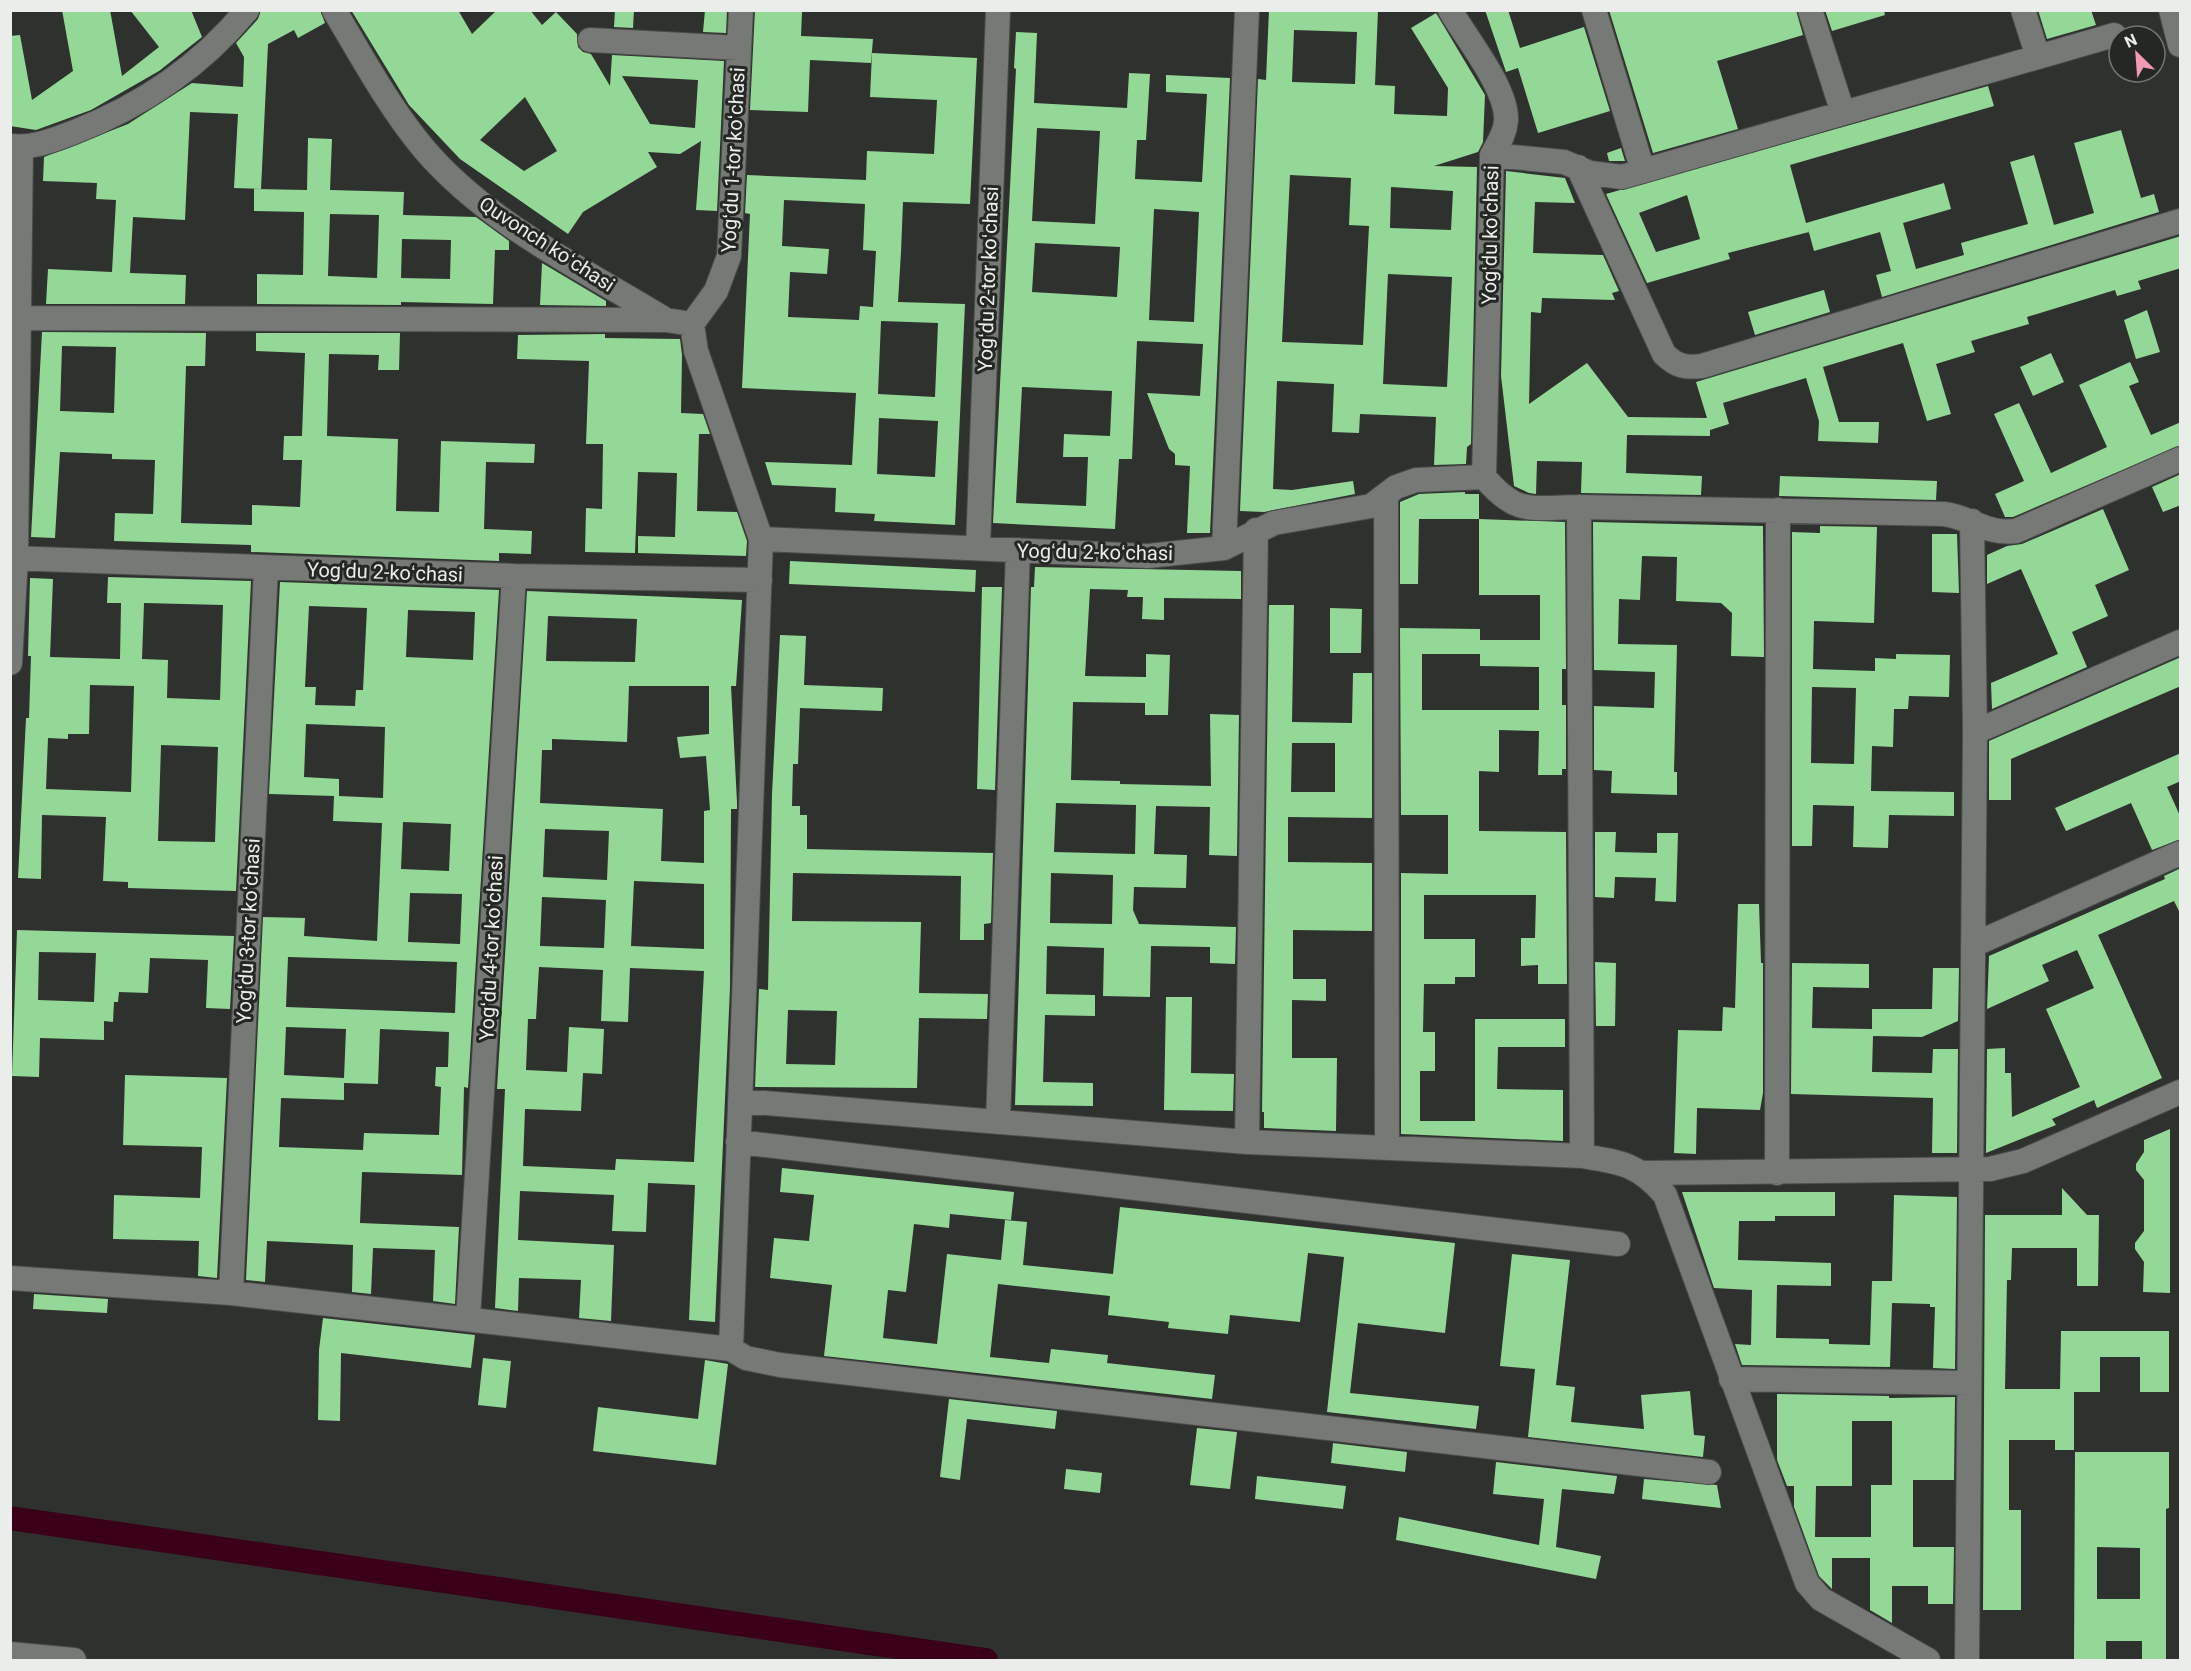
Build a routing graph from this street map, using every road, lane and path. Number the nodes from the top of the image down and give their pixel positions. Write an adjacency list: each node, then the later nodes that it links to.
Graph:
1 (247, 10): 17 (street)
2 (334, 10): 23 (street, Quvonch koʻchasi)
3 (741, 10): 14 (street, Yogʻdu 1-tor koʻchasi)
4 (998, 10): 33 (street, Yogʻdu 2-tor koʻchasi)
5 (1247, 10): 34 (street)
6 (1450, 10): 18 (street, Yogʻdu koʻchasi)
7 (1594, 10): 20 (street)
8 (1810, 10): 16 (street)
9 (2023, 10): 15 (street)
10 (2171, 10): 13 (street)
11 (2107, 37): 15 (street)
12 (590, 40): 14 (street)
13 (2181, 45)
14 (739, 48): 24 (street, Yogʻdu 1-tor koʻchasi)
15 (2038, 57): 16 (street)
16 (1843, 114): 20 (street)
17 (16, 147): 22 (street)
18 (1492, 155): 19 (street); 26 (street, Yogʻdu koʻchasi)
19 (1578, 167): 20 (street); 21 (street)
20 (1643, 171)
21 (2181, 221)
22 (15, 318): 23 (street); 36 (street)
23 (666, 320): 24 (street)
24 (692, 324): 32 (street)
25 (2181, 459): 30 (street)
26 (1484, 477): 27 (street, Yogʻdu 2-koʻchasi); 28 (street)
27 (1386, 495): 31 (street, Yogʻdu 2-koʻchasi); 50 (street)
28 (1578, 507): 29 (street); 51 (street)
29 (1778, 510): 30 (street); 54 (street)
30 (1972, 521): 42 (street)
31 (1256, 530): 34 (street, Yogʻdu 2-koʻchasi); 49 (street)
32 (762, 539): 33 (street, Yogʻdu 2-koʻchasi); 39 (street)
33 (978, 548): 35 (street, Yogʻdu 2-koʻchasi)
34 (1224, 548): 35 (street, Yogʻdu 2-koʻchasi)
35 (1018, 550): 47 (street)
36 (13, 558): 37 (street, Yogʻdu 2-koʻchasi); 41 (street)
37 (266, 568): 38 (street, Yogʻdu 2-koʻchasi); 57 (street, Yogʻdu 3-tor koʻchasi)
38 (514, 576): 39 (street, Yogʻdu 2-koʻchasi); 58 (street, Yogʻdu 4-tor koʻchasi)
39 (760, 580): 46 (street)
40 (2181, 642): 42 (street)
41 (10, 663)
42 (1975, 732): 44 (street)
43 (2181, 854): 44 (street)
44 (1973, 945): 52 (street)
45 (2181, 1092): 52 (street)
46 (740, 1101): 47 (street); 48 (street)
47 (998, 1122): 49 (street)
48 (738, 1142): 55 (street); 59 (street)
49 (1247, 1142): 50 (street)
50 (1388, 1148): 51 (street)
51 (1582, 1156): 53 (street)
52 (1971, 1169): 54 (street); 61 (street)
53 (1644, 1173): 54 (street); 60 (street)
54 (1777, 1173)
55 (1618, 1244)
56 (10, 1278): 57 (street)
57 (231, 1293): 58 (street)
58 (468, 1319): 59 (street)
59 (731, 1349): 62 (street)
60 (1731, 1378): 61 (street); 65 (street)
61 (1969, 1383): 66 (street)
62 (1709, 1472)
63 (10, 1654): 64 (street)
64 (74, 1660)
65 (1928, 1660)
66 (1967, 1660)

